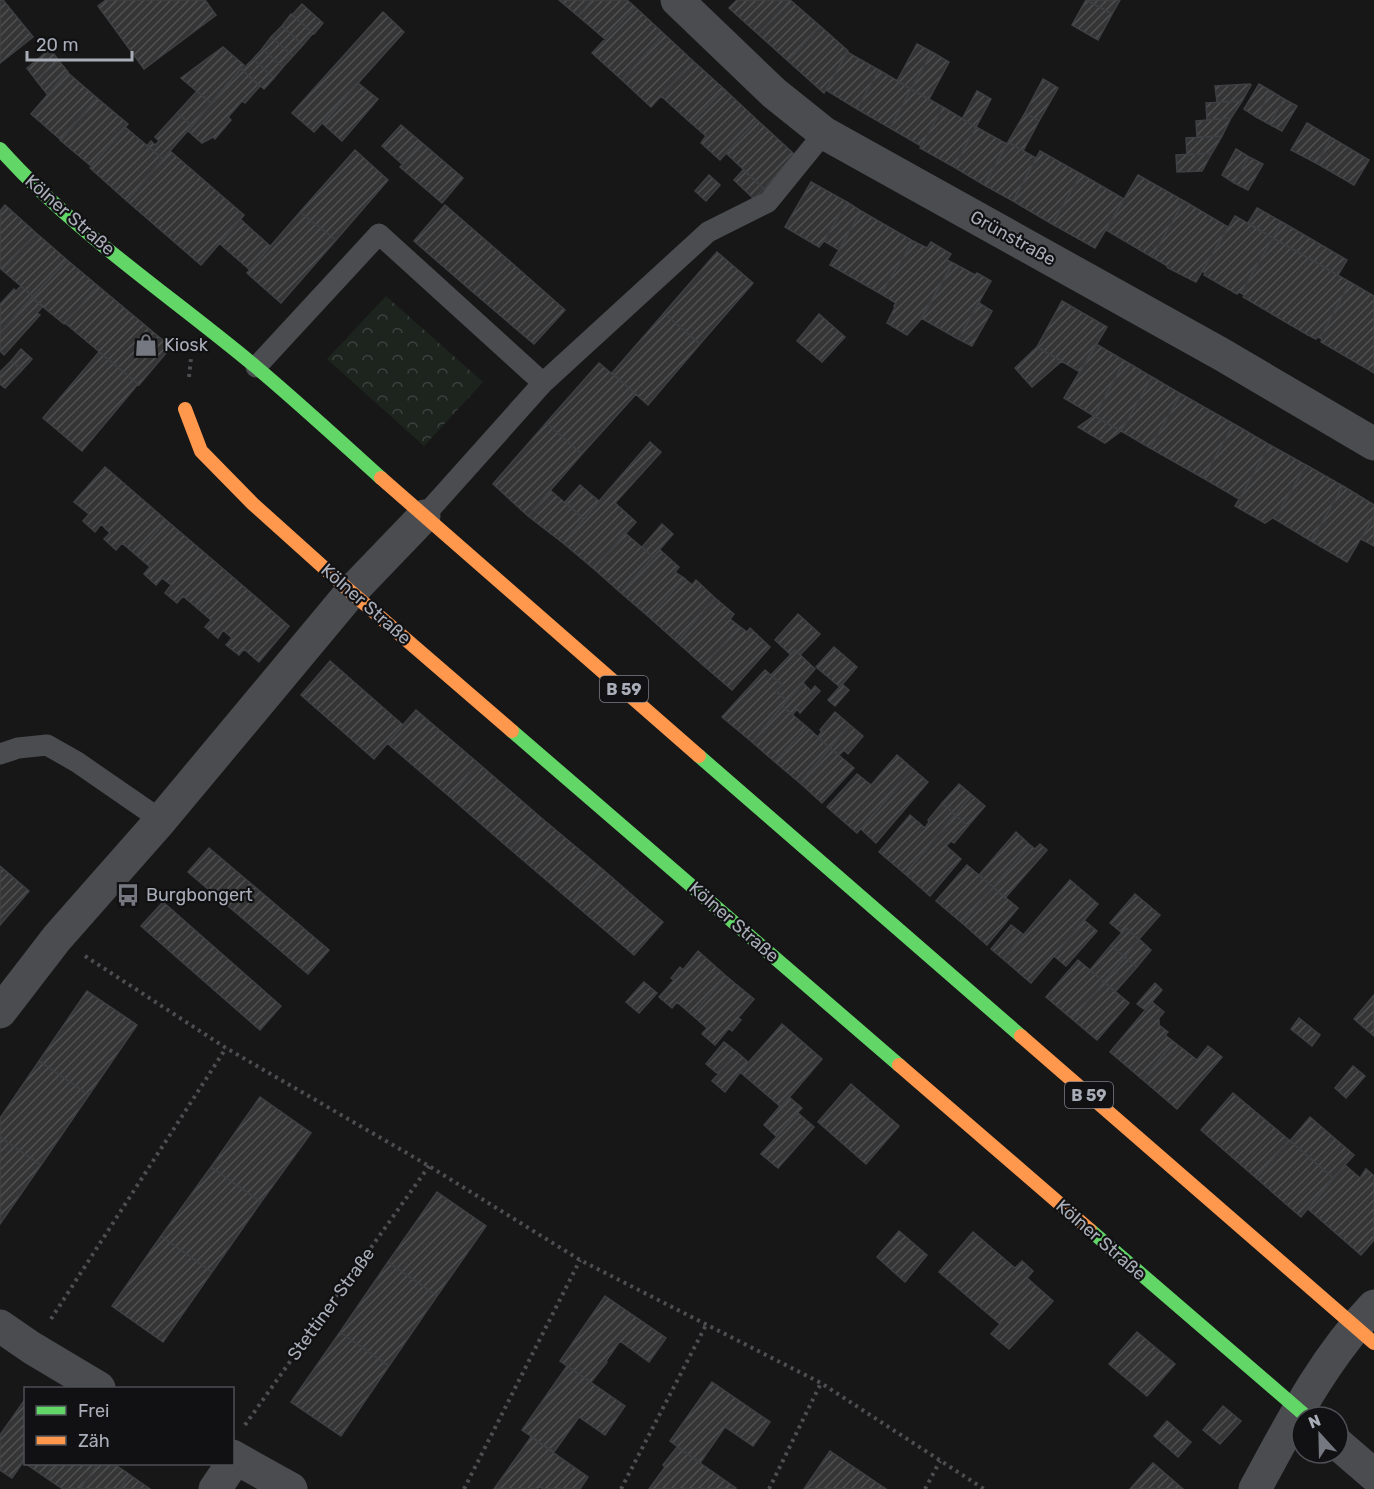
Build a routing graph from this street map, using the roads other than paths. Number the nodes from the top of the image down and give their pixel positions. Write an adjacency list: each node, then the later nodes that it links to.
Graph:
1 (677, 0): 2 (street, Grünstraße)
2 (824, 133): 5 (lane); 7 (street, Grünstraße)
3 (0, 149): 4 (main road, Kölner Straße / B 59)
4 (256, 367): 5 (lane); 8 (main road, Kölner Straße / B 59)
5 (543, 383): 8 (lane)
6 (184, 409): 9 (main road, Kölner Straße)
7 (1374, 444)
8 (424, 516): 9 (street); 13 (main road, Kölner Straße / B 59)
9 (351, 592): 11 (street); 16 (main road, Kölner Straße)
10 (0, 754): 11 (lane)
11 (161, 820): 12 (street)
12 (0, 1012)
13 (1368, 1325): 17 (street)
14 (0, 1326): 15 (street)
15 (96, 1387)
16 (1293, 1405)
17 (1307, 1405)
18 (1290, 1434): 25 (street)
19 (1350, 1454): 22 (street)
20 (235, 1455): 24 (street)
21 (229, 1465): 23 (street)
22 (1374, 1475)
23 (215, 1489)
24 (291, 1489)
25 (1255, 1489)

